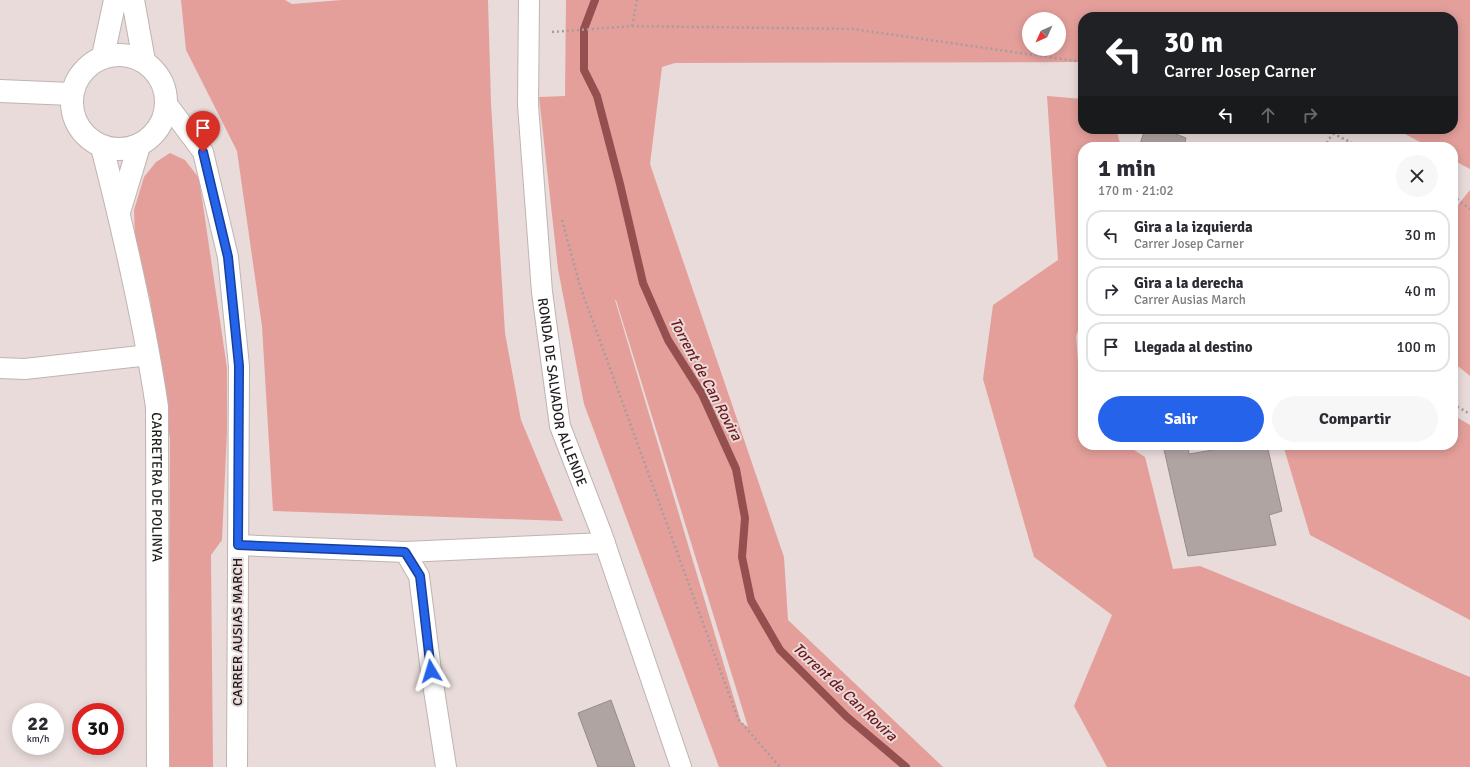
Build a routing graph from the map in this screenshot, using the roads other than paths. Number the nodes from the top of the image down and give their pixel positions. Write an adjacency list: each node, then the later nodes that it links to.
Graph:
1 (115, 0): 4 (street)
2 (133, 0): 5 (street)
3 (529, 0): 14 (street, RONDA DE SALVADOR ALLENDE)
4 (103, 56): 5 (street); 7 (street)
5 (144, 61): 8 (street)
6 (0, 91): 7 (street)
7 (71, 94): 10 (street)
8 (167, 104): 9 (street); 15 (street, CARRER AUSIAS MARCH)
9 (139, 146): 10 (street); 11 (street, CARRETERA DE POLINYA)
10 (102, 147): 11 (street, CARRETERA DE POLINYA)
11 (119, 212): 12 (street, CARRETERA DE POLINYA)
12 (149, 355): 13 (street); 17 (street, CARRETERA DE POLINYA)
13 (0, 368)
14 (604, 543): 16 (street); 20 (street, RONDA DE SALVADOR ALLENDE)
15 (238, 545): 16 (street); 18 (street, CARRER AUSIAS MARCH)
16 (405, 552): 19 (street)
17 (158, 767)
18 (237, 767)
19 (446, 767)
20 (681, 767)

